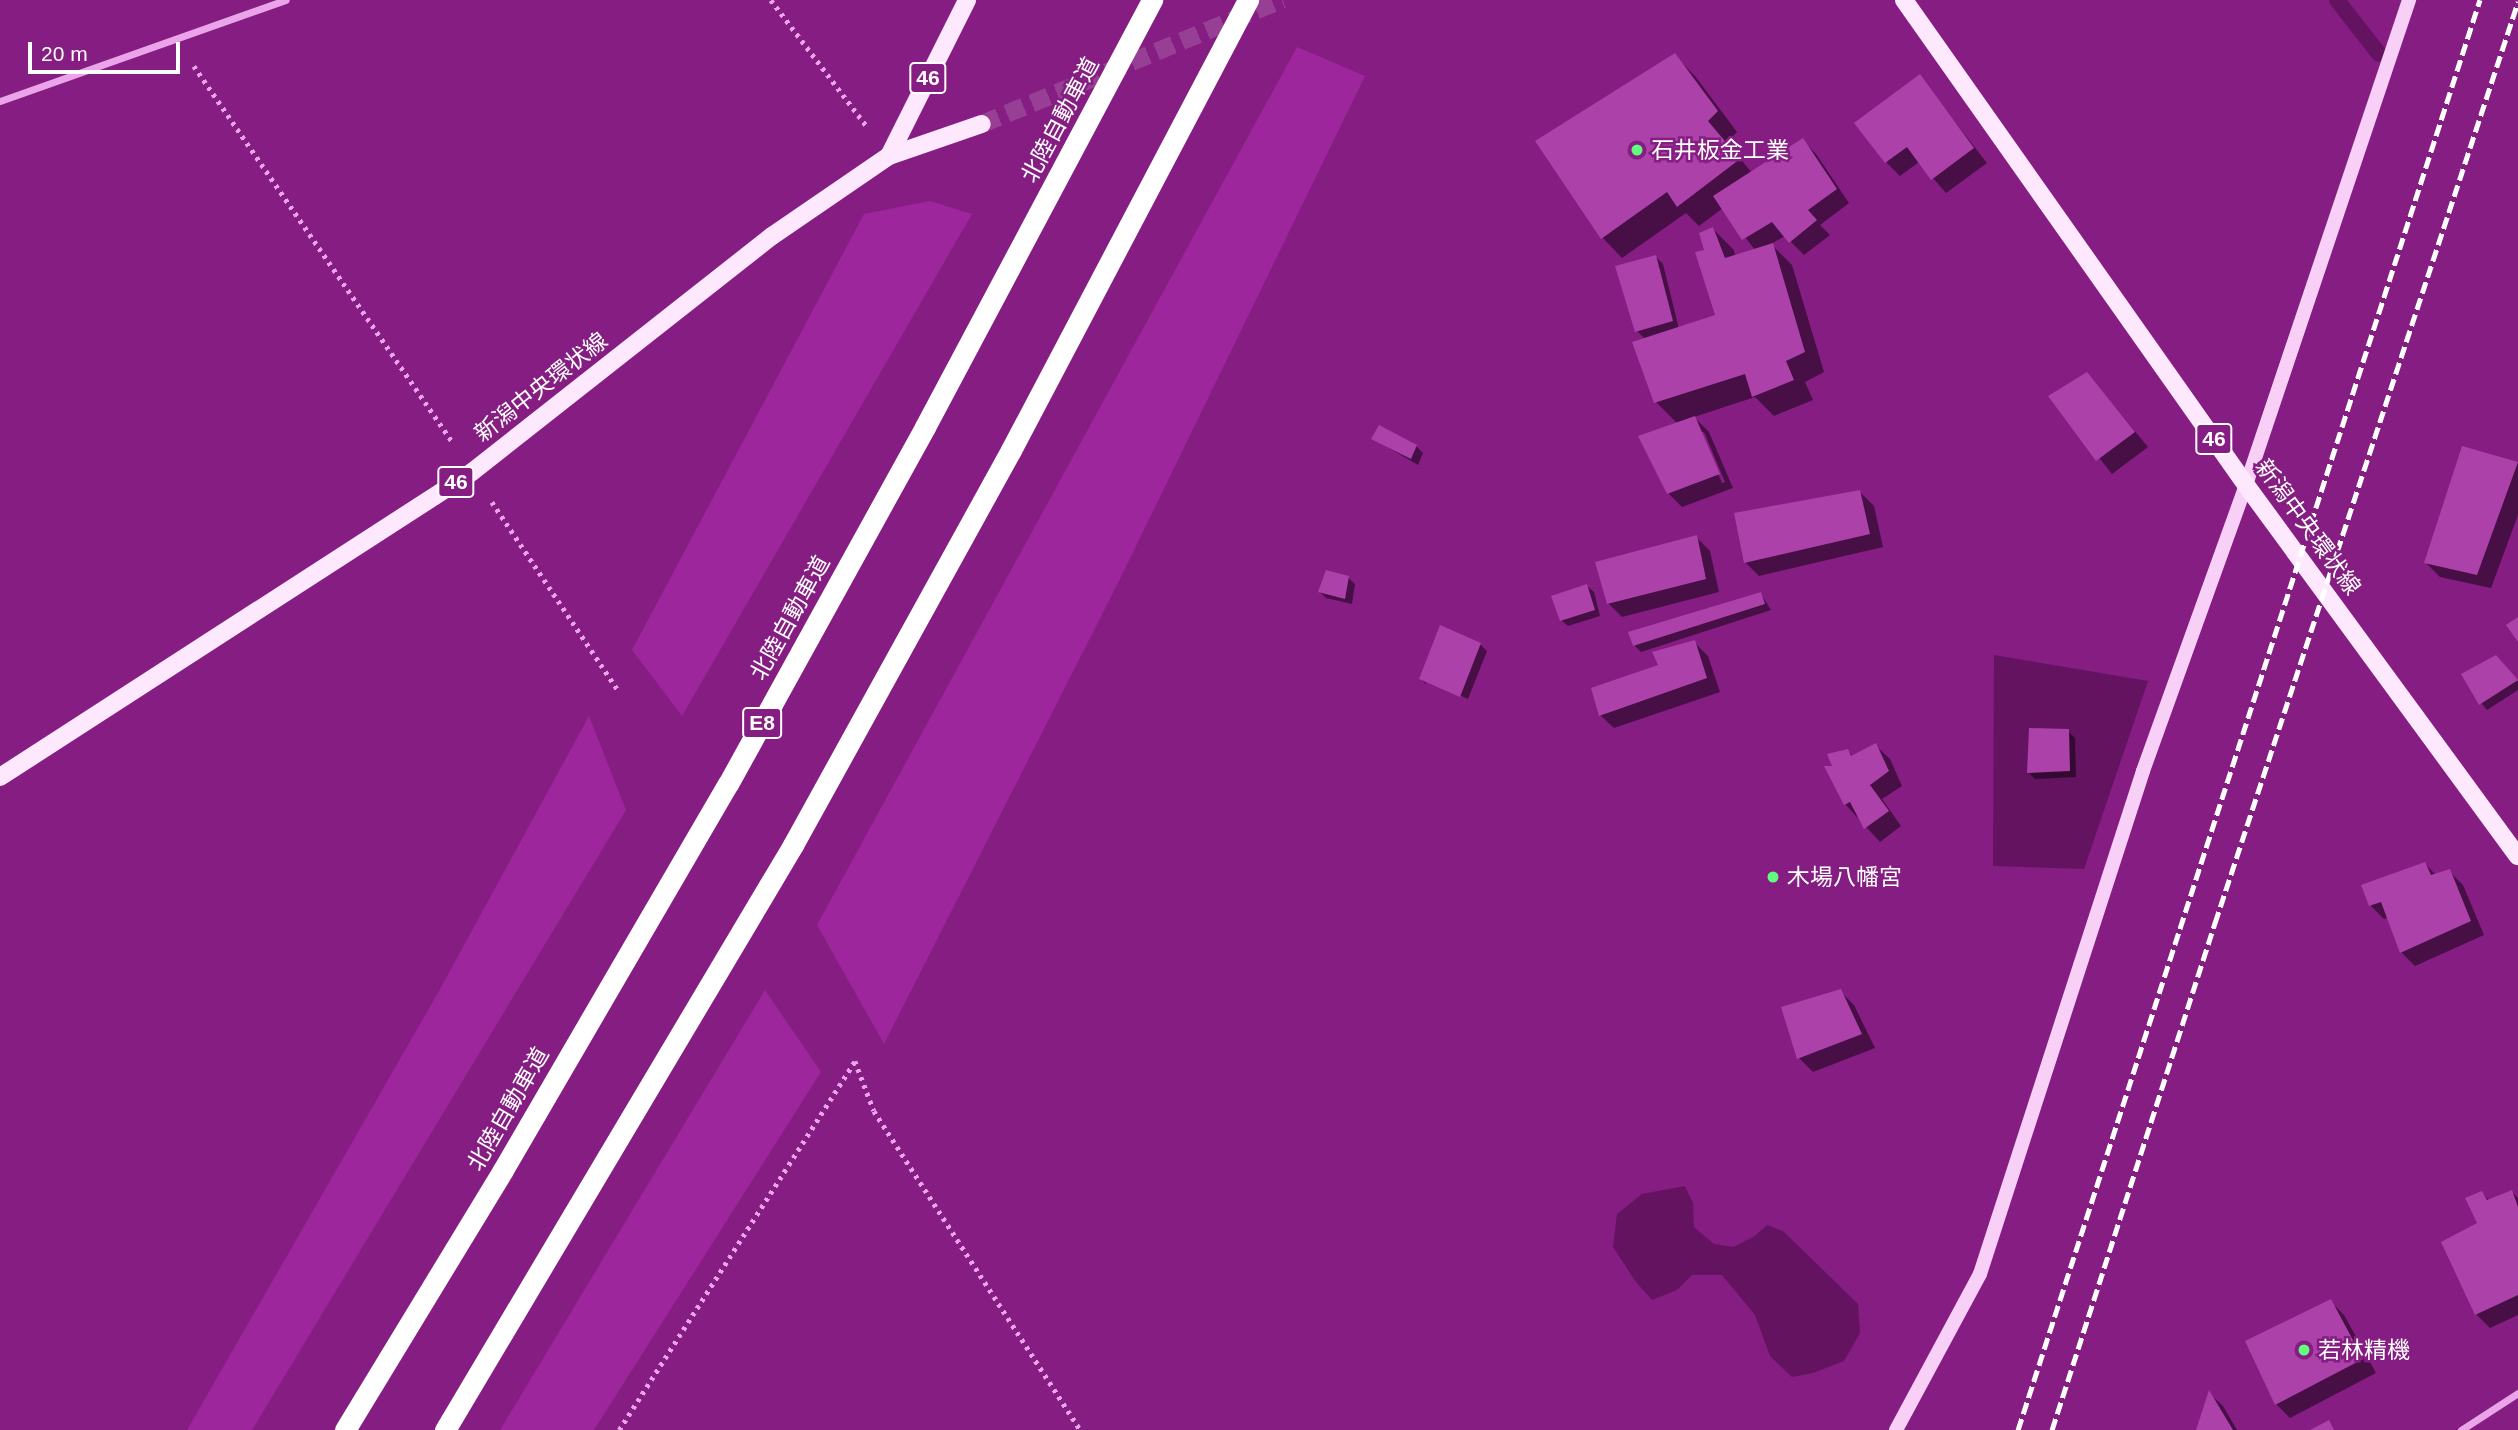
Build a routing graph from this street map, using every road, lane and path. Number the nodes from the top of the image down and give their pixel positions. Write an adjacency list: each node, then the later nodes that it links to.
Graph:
1 (286, 0): 10 (street)
2 (771, 0): 13 (path)
3 (967, 0): 13 (main road, 新潟中央環状線 / 46)
4 (1152, 0): 20 (highway, 北陸自動車道 / E8)
5 (1248, 0): 21 (highway)
6 (1899, 0): 9 (main road, 新潟中央環状線 / 46)
7 (1904, 0): 9 (main road, 新潟中央環状線 / 46)
8 (2409, 0): 15 (street)
9 (1917, 18): 15 (main road, 新潟中央環状線 / 46)
10 (176, 39): 11 (street); 14 (path)
11 (0, 101)
12 (982, 124): 13 (main road, 新潟中央環状線 / 46)
13 (889, 156): 14 (main road, 新潟中央環状線 / 46)
14 (472, 472): 16 (path); 17 (main road, 新潟中央環状線 / 46)
15 (2246, 485): 18 (main road, 新潟中央環状線 / 46); 24 (street)
16 (618, 690)
17 (0, 777)
18 (2518, 856)
19 (2518, 1392): 25 (street)
20 (345, 1430)
21 (445, 1430)
22 (619, 1430): 23 (path)
23 (1080, 1430)
24 (1896, 1430)
25 (2461, 1430)

